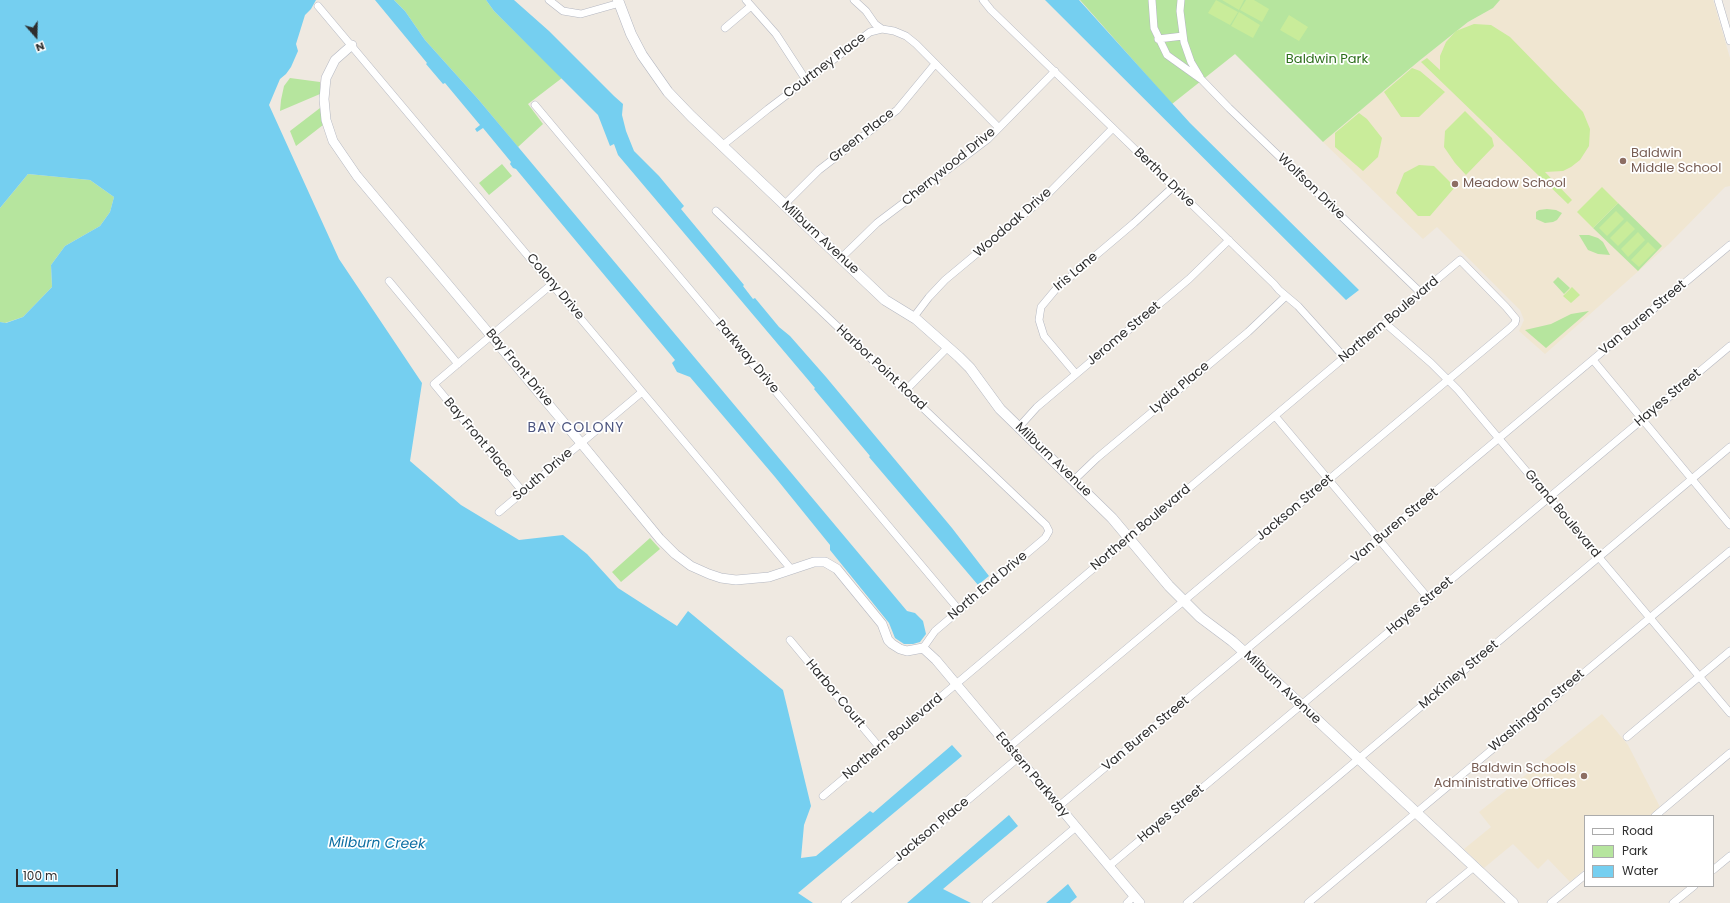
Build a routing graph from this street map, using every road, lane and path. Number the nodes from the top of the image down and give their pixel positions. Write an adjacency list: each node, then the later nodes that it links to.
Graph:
1 (549, 0): 8 (street)
2 (746, 0): 10 (street)
3 (983, 0): 19 (street, Bertha Drive)
4 (1152, 0): 15 (street, Wolfson Drive)
5 (1181, 0): 14 (street, Wolfson Drive)
6 (1718, 0): 11 (street)
7 (857, 1): 13 (street)
8 (619, 2): 25 (main road, Milburn Avenue)
9 (318, 6): 17 (street, Colony Drive)
10 (751, 6): 12 (street); 20 (street)
11 (1727, 19): 16 (street)
12 (725, 28)
13 (882, 29): 18 (street, Courtney Place); 20 (street, Courtney Place)
14 (1183, 36): 15 (street); 21 (street, Wolfson Drive)
15 (1158, 39): 21 (street, Wolfson Drive)
16 (1730, 41)
17 (352, 46): 34 (street, Colony Drive); 39 (street, Bay Front Drive)
18 (935, 64): 23 (street, Courtney Place); 27 (street, Green Place)
19 (1055, 72): 23 (street, Cherrywood Drive); 24 (street, Bertha Drive)
20 (806, 80): 25 (street, Courtney Place)
21 (1202, 80): 35 (street, Wolfson Drive)
22 (535, 105): 70 (street, Parkway Drive)
23 (999, 128): 31 (street, Cherrywood Drive)
24 (1113, 128): 26 (street, Bertha Drive); 37 (street, Woodoak Drive)
25 (723, 145): 27 (main road, Milburn Avenue)
26 (1173, 187): 29 (street, Bertha Drive); 45 (street, Iris Lane)
27 (784, 205): 31 (main road, Milburn Avenue)
28 (716, 211): 47 (street, Harbor Point Road)
29 (1229, 240): 36 (street, Bertha Drive); 45 (street, Jerome Street)
30 (1730, 245): 43 (street, Van Buren Street)
31 (841, 258): 37 (main road, Milburn Avenue)
32 (1460, 260): 35 (street, Northern Boulevard); 46 (street, Jackson Street)
33 (389, 281): 44 (street)
34 (552, 284): 39 (street); 48 (street, Colony Drive)
35 (1421, 293): 38 (street, Northern Boulevard)
36 (1286, 296): 42 (street, Bertha Drive); 56 (street, Lydia Place)
37 (913, 318): 41 (main road, Milburn Avenue)
38 (1385, 323): 42 (street, Northern Boulevard); 46 (street, Grand Boulevard)
39 (492, 335): 44 (street); 53 (street, Bay Front Drive)
40 (1730, 346): 50 (street, Hayes Street)
41 (948, 347): 47 (street); 51 (main road, Milburn Avenue)
42 (1344, 357): 49 (street, Northern Boulevard)
43 (1593, 360): 50 (street); 52 (street, Van Buren Street)
44 (458, 364): 58 (street, Bay Front Place)
45 (1076, 374): 51 (street, Jerome Street)
46 (1447, 379): 52 (street, Grand Boulevard); 57 (street, Jackson Street)
47 (906, 391): 61 (street, Harbor Point Road)
48 (642, 392): 53 (street, South Drive); 67 (street, Colony Drive)
49 (1275, 416): 57 (street); 63 (street, Northern Boulevard)
50 (1642, 420): 55 (street); 59 (street, Hayes Street)
51 (1018, 426): 56 (main road, Milburn Avenue)
52 (1499, 438): 59 (street, Grand Boulevard); 64 (street, Van Buren Street)
53 (581, 443): 58 (street, South Drive); 67 (street, Bay Front Drive)
54 (1730, 447): 55 (street, McKinley Street)
55 (1692, 479): 62 (street); 66 (street, McKinley Street)
56 (1074, 480): 63 (main road, Milburn Avenue)
57 (1328, 480): 64 (street); 69 (street, Jackson Street)
58 (523, 492): 60 (street, South Drive)
59 (1549, 498): 66 (street, Grand Boulevard); 68 (street, Hayes Street)
60 (499, 512)
61 (1046, 525): 70 (street, North End Drive)
62 (1730, 525)
63 (1129, 538): 69 (main road, Milburn Avenue); 77 (street, Northern Boulevard)
64 (1378, 539): 68 (street); 75 (street, Van Buren Street)
65 (1730, 551): 71 (street, Washington Street)
66 (1599, 558): 71 (street, Grand Boulevard); 85 (street, McKinley Street)
67 (791, 569): 73 (street, Bay Front Drive)
68 (1429, 599): 78 (street, Hayes Street)
69 (1184, 601): 75 (main road, Milburn Avenue); 81 (street, Jackson Street)
70 (960, 610): 73 (street, North End Drive)
71 (1649, 618): 76 (street, Grand Boulevard); 88 (street, Washington Street)
72 (790, 640): 82 (street, Harbor Court)
73 (923, 648): 77 (street, Eastern Parkway)
74 (1730, 651): 76 (street)
75 (1244, 652): 78 (main road, Milburn Avenue); 87 (street, Van Buren Street)
76 (1700, 677): 79 (street, Grand Boulevard); 80 (street)
77 (956, 684): 81 (street, Eastern Parkway); 82 (street, Northern Boulevard)
78 (1301, 706): 85 (main road, Milburn Avenue); 92 (street, Hayes Street)
79 (1730, 713)
80 (1627, 738)
81 (1009, 747): 84 (street, Eastern Parkway)
82 (880, 748): 86 (street, Northern Boulevard)
83 (1730, 753): 89 (street)
84 (1018, 758): 87 (street, Eastern Parkway); 98 (street, Jackson Place)
85 (1358, 759): 88 (main road, Milburn Avenue); 101 (street, McKinley Street)
86 (823, 796)
87 (1059, 806): 90 (street, Eastern Parkway)
88 (1416, 813): 93 (main road, Milburn Avenue); 102 (street, Washington Street)
89 (1656, 815)
90 (1076, 827): 92 (street, Eastern Parkway); 99 (street)
91 (1730, 856): 94 (street)
92 (1109, 866): 97 (street, Eastern Parkway)
93 (1474, 866): 103 (street); 104 (main road, Milburn Avenue)
94 (1714, 869)
95 (1584, 876): 105 (street)
96 (1693, 887): 106 (street)
97 (1137, 900): 100 (street)
98 (845, 903)
99 (986, 903)
100 (1127, 903)
101 (1187, 903)
102 (1308, 903)
103 (1430, 903)
104 (1513, 903)
105 (1551, 903)
106 (1673, 903)

